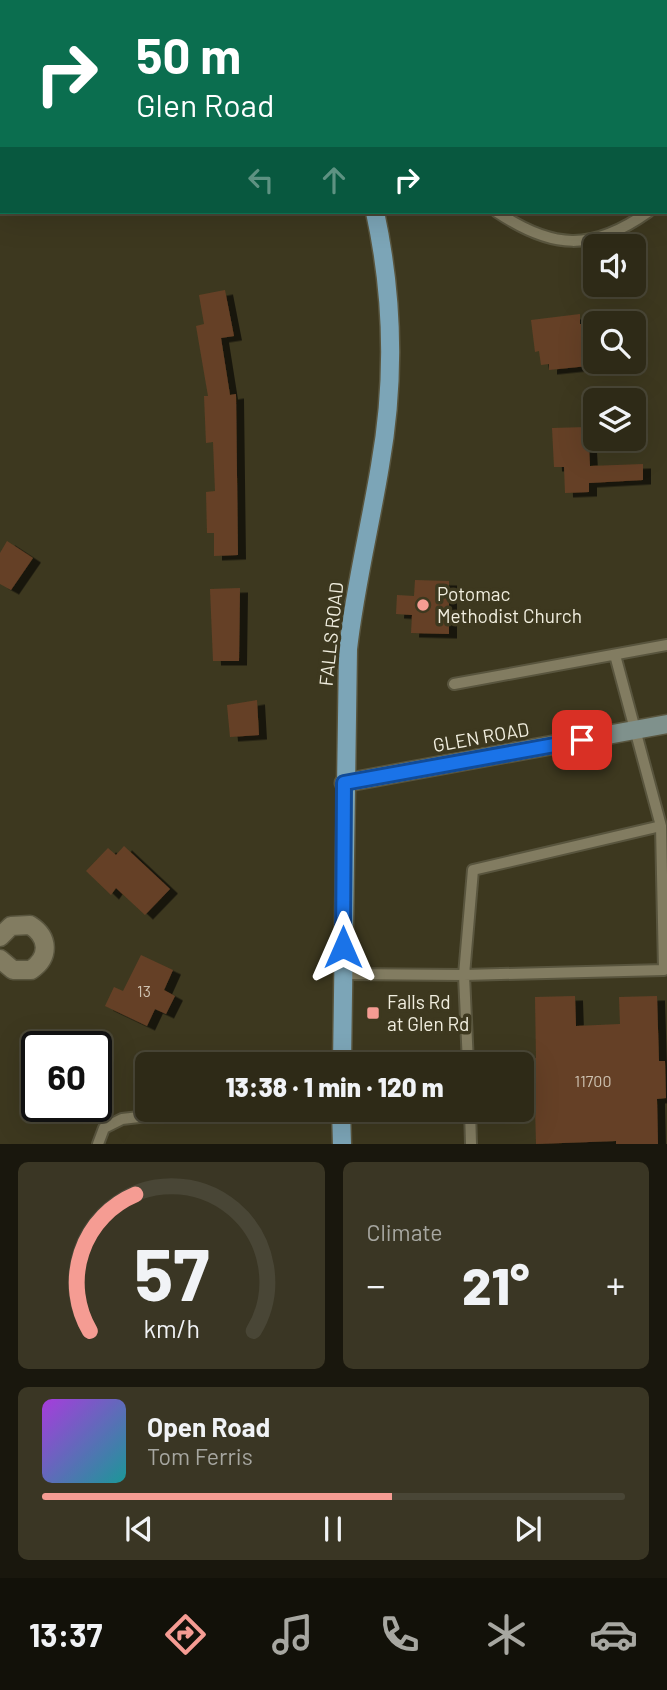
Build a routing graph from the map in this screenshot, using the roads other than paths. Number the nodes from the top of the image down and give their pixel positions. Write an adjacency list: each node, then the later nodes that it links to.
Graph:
1 (375, 214): 9 (main road, FALLS ROAD)
2 (500, 214): 3 (lane)
3 (645, 214)
4 (667, 645): 5 (lane)
5 (615, 655): 6 (lane); 8 (lane)
6 (454, 684)
7 (667, 724): 8 (main road, GLEN ROAD)
8 (635, 730): 9 (main road, GLEN ROAD); 10 (lane)
9 (344, 783): 13 (main road, FALLS ROAD)
10 (661, 826): 14 (lane); 14 (lane)
11 (0, 937): 12 (street)
12 (0, 959)
13 (343, 974): 14 (lane); 15 (main road, FALLS ROAD)
14 (464, 975): 16 (lane)
15 (342, 1052)
16 (467, 1052)
17 (135, 1117): 20 (lane)
18 (341, 1122): 21 (main road)
19 (470, 1122): 22 (lane)
20 (98, 1144)
21 (342, 1144)
22 (471, 1144)

